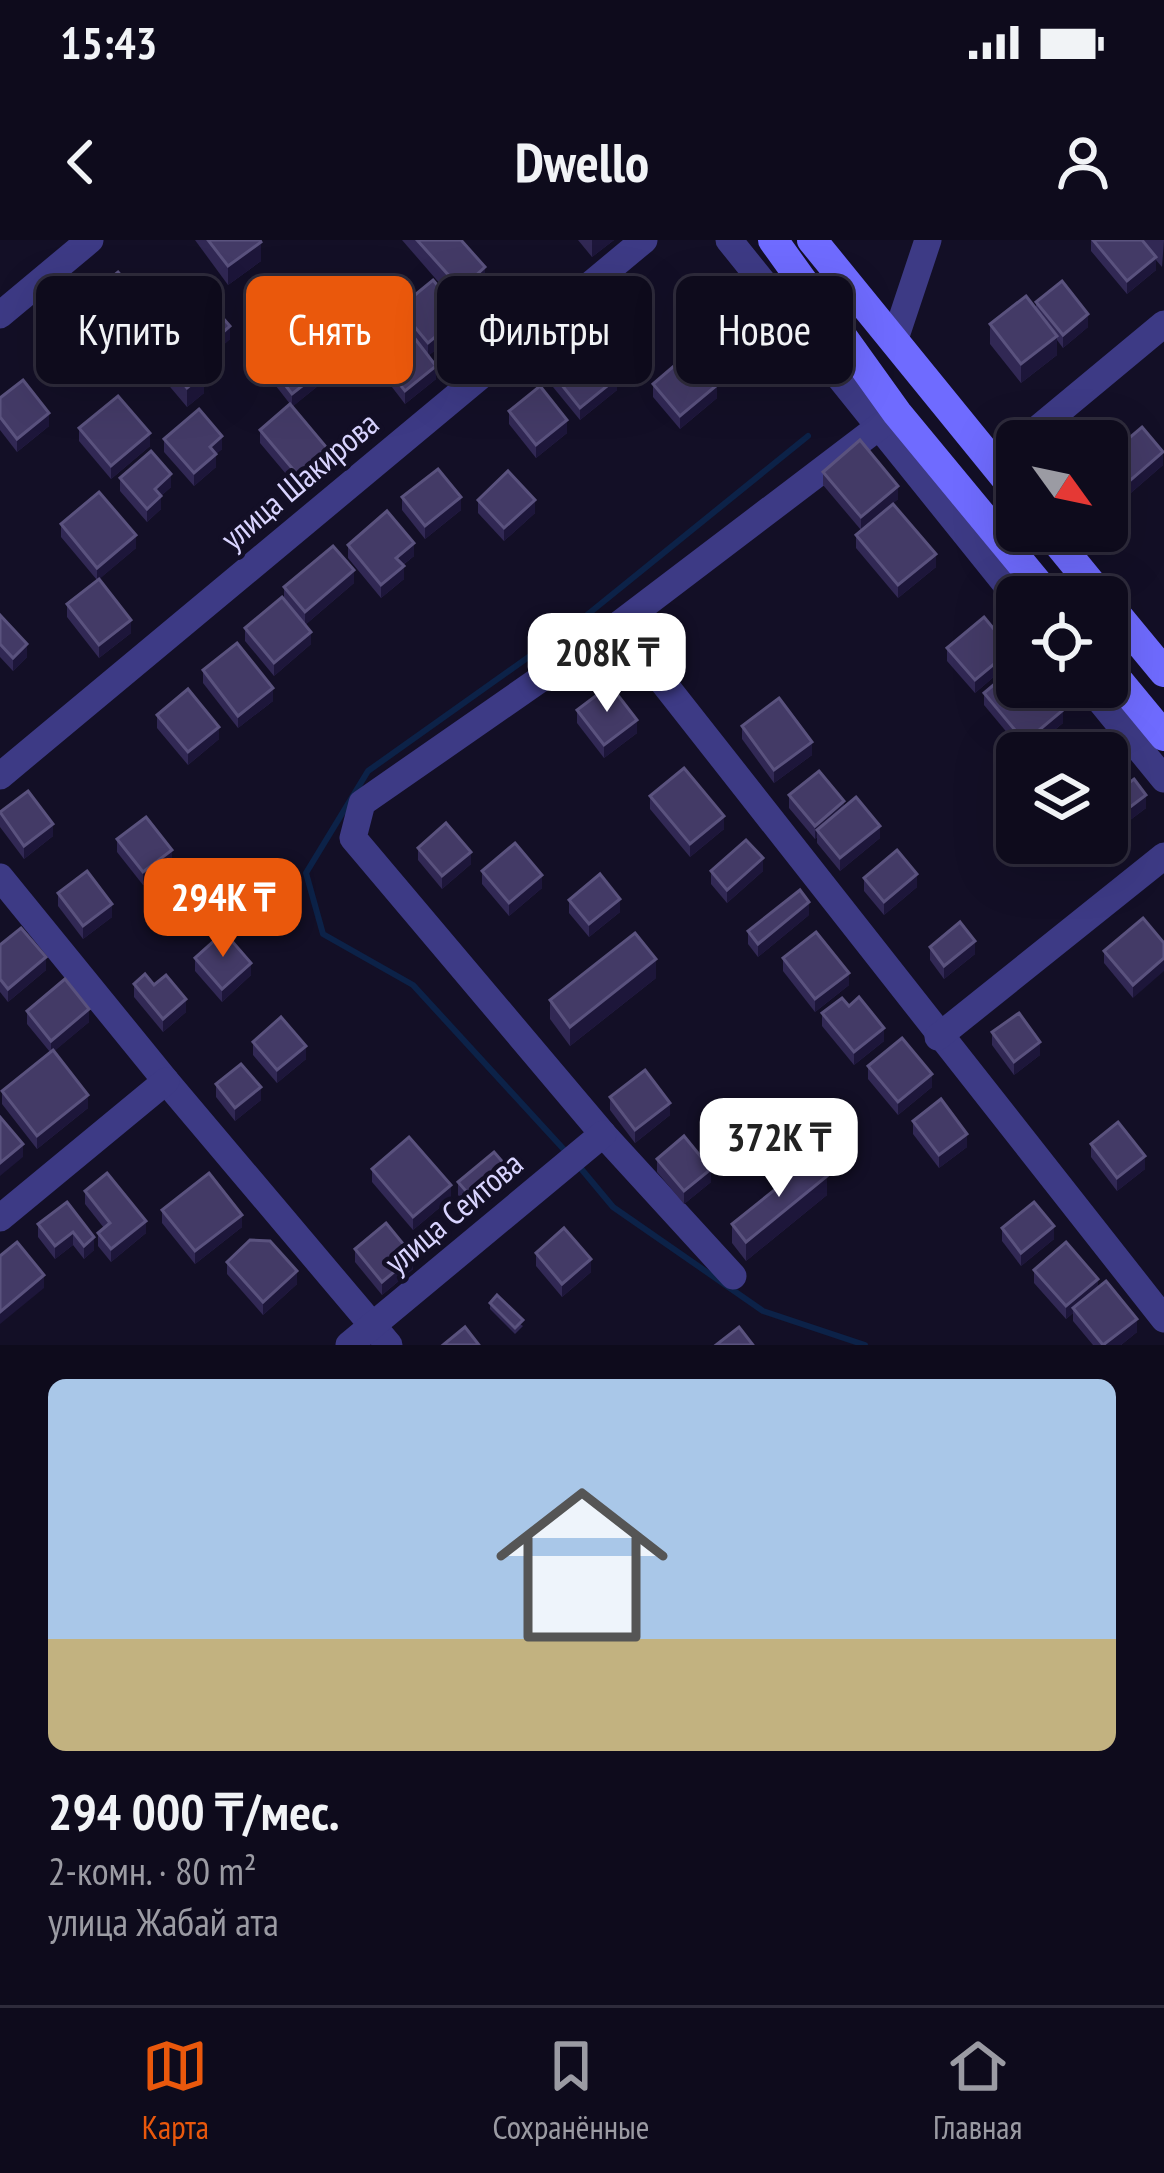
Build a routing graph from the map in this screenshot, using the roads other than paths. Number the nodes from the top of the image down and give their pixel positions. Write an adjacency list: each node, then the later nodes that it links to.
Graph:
1 (90, 240): 7 (street)
2 (644, 240): 23 (street, улица Шакирова)
3 (729, 240): 10 (street)
4 (773, 240): 10 (main road)
5 (812, 240): 9 (main road)
6 (928, 240): 9 (street)
7 (0, 315)
8 (1164, 324): 11 (street)
9 (894, 342): 12 (main road)
10 (888, 420): 14 (street); 15 (main road); 17 (street)
11 (1047, 420)
12 (996, 436)
13 (1065, 552): 16 (main road)
14 (1001, 576)
15 (1030, 576)
16 (1084, 576)
17 (618, 625): 27 (street); 29 (street)
18 (1128, 629): 19 (main road)
19 (1164, 672)
20 (1128, 692): 22 (main road)
21 (1106, 708): 24 (street)
22 (1164, 736)
23 (0, 776)
24 (1164, 779)
25 (1164, 856): 27 (street)
26 (0, 877): 28 (street)
27 (938, 1037): 32 (street)
28 (166, 1081): 30 (street); 33 (street)
29 (582, 1151): 31 (street); 33 (street, улица Сеитова)
30 (0, 1218)
31 (733, 1276)
32 (1164, 1319)
33 (380, 1335): 34 (street, улица Сеитова)
34 (349, 1345)

